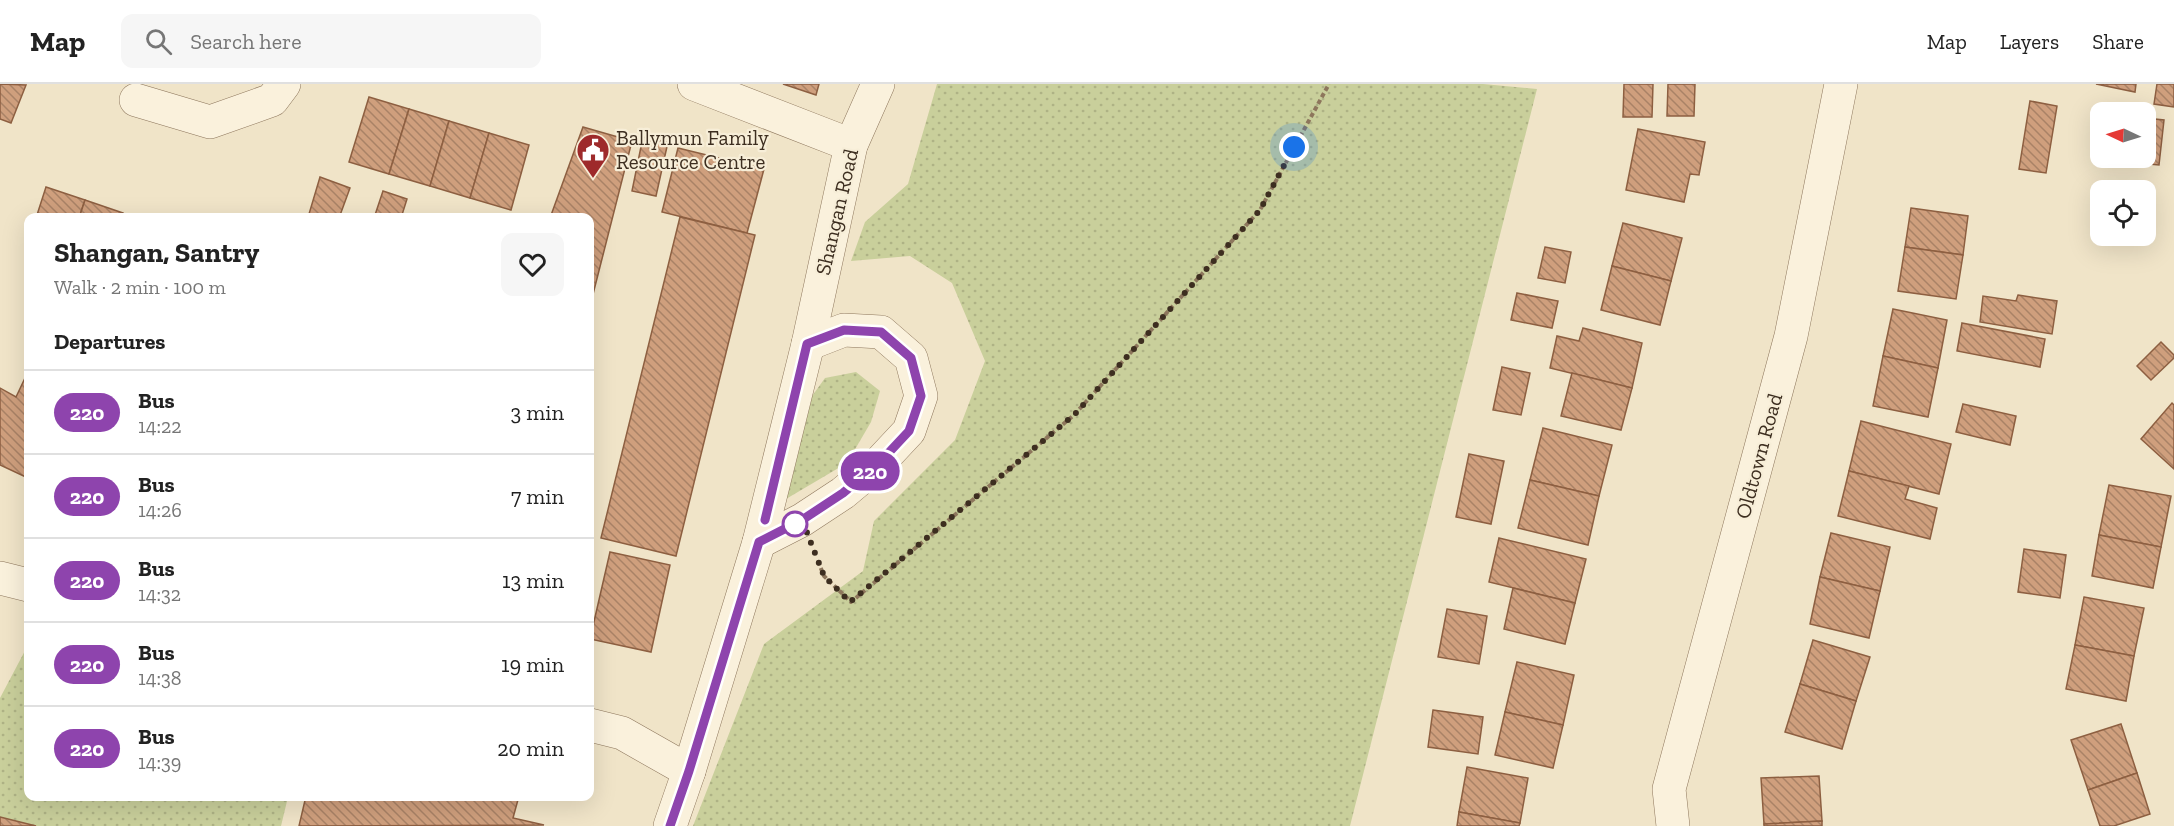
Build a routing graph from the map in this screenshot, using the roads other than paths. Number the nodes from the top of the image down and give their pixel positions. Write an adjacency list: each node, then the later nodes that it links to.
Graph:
1 (284, 84): 5 (street)
2 (694, 84): 6 (street)
3 (878, 84): 6 (street, Shangan Road)
4 (1841, 84): 14 (street, Oldtown Road)
5 (136, 100)
6 (851, 144): 7 (street, Shangan Road)
7 (807, 344): 8 (street, Shangan Road); 8 (street)
8 (759, 542): 12 (street, Shangan Road)
9 (0, 578): 10 (street)
10 (24, 584)
11 (594, 726): 12 (street)
12 (689, 771): 13 (street, Shangan Road)
13 (670, 826)
14 (1673, 826)

